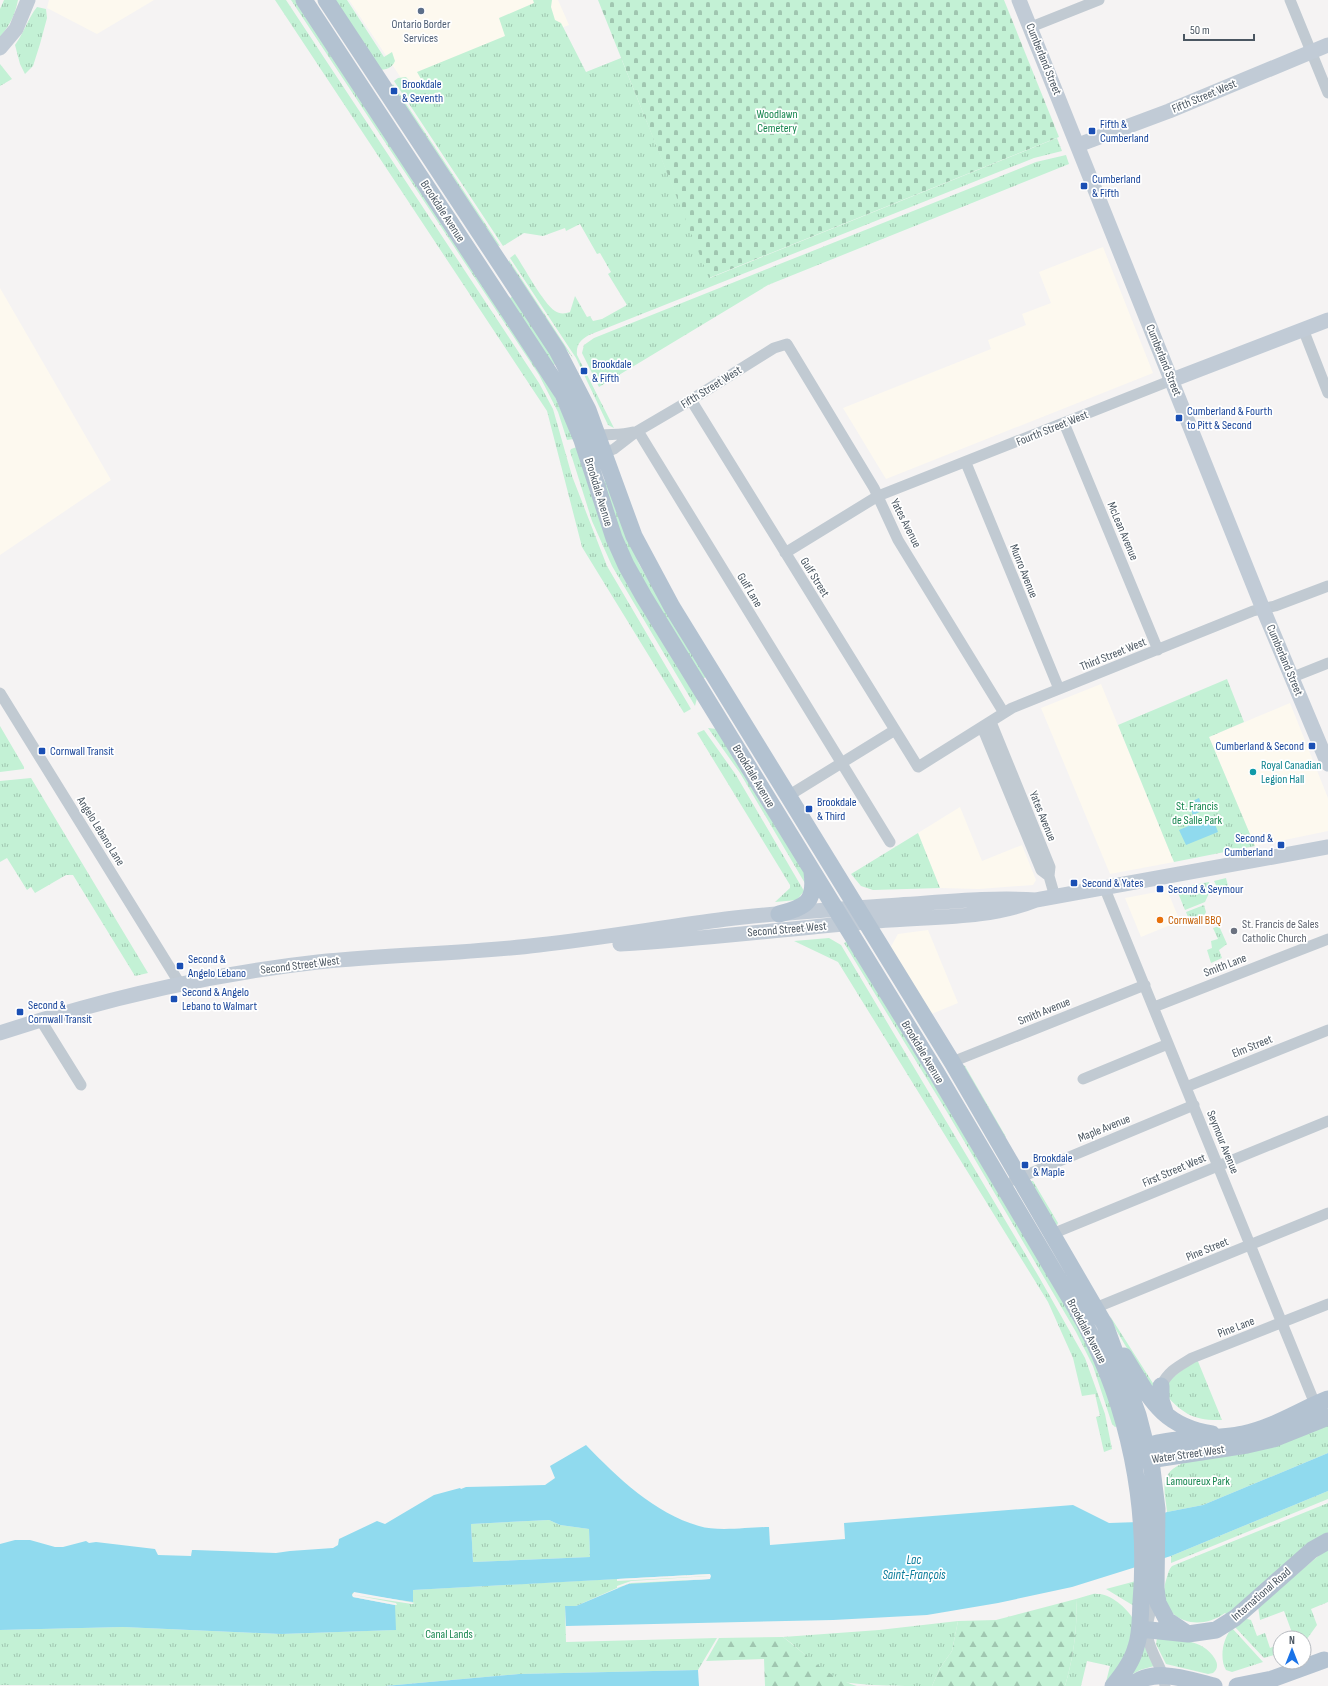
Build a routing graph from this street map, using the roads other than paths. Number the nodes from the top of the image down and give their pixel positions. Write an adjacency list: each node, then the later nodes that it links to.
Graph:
1 (28, 0): 9 (main road)
2 (304, 0): 21 (main road, Brookdale Avenue)
3 (326, 0): 21 (main road, Brookdale Avenue)
4 (1019, 0): 7 (main road, Cumberland Street)
5 (1100, 0): 7 (street)
6 (1290, 0): 10 (street)
7 (1031, 27): 12 (main road, Cumberland Street)
8 (1328, 45): 10 (main road, Fifth Street West)
9 (0, 48)
10 (1312, 51): 11 (street); 12 (main road, Fifth Street West)
11 (1328, 93)
12 (1078, 145): 16 (main road, Cumberland Street)
13 (1328, 320): 14 (main road, Fourth Street West)
14 (1303, 329): 16 (main road, Fourth Street West); 17 (street)
15 (787, 344): 18 (street, Fifth Street West); 24 (street, Yates Avenue)
16 (1172, 380): 19 (street, Fourth Street West); 27 (main road, Cumberland Street)
17 (1328, 393)
18 (691, 400): 20 (street, Fifth Street West); 25 (street, Gulf Street)
19 (1064, 423): 23 (street, Fourth Street West); 28 (street, McLean Avenue)
20 (637, 431): 21 (street, Fifth Street West); 22 (street, Fifth Street West); 38 (street, Gulf Lane)
21 (590, 438): 22 (main road, Brookdale Avenue)
22 (601, 460): 33 (main road, Brookdale Avenue); 35 (main road, Brookdale Avenue)
23 (966, 462): 24 (street, Fourth Street West); 31 (street, Munro Avenue)
24 (878, 496): 25 (street, Fourth Street West); 34 (street, Yates Avenue)
25 (785, 553): 37 (street, Gulf Street)
26 (1328, 586): 27 (street, Third Street West)
27 (1263, 609): 28 (street, Third Street West); 30 (main road, Cumberland Street)
28 (1158, 650): 31 (street, Third Street West)
29 (1328, 663): 30 (street)
30 (1293, 677): 39 (main road, Cumberland Street)
31 (1059, 689): 34 (street, Third Street West)
32 (0, 693): 53 (street, Angelo Lebano Lane)
33 (728, 700): 35 (main road); 41 (main road, Brookdale Avenue)
34 (1004, 713): 36 (street, Third Street West)
35 (718, 717): 44 (main road, Brookdale Avenue)
36 (986, 724): 40 (street, Third Street West); 46 (street, Yates Avenue)
37 (895, 730): 38 (street); 40 (street, Gulf Street)
38 (841, 763): 41 (street); 42 (street, Gulf Lane)
39 (1328, 764)
40 (918, 767)
41 (788, 796): 49 (main road, Brookdale Avenue)
42 (890, 842)
43 (1328, 847): 45 (main road, Second Street West)
44 (811, 870): 47 (main road, Brookdale Avenue); 48 (main road)
45 (1105, 889): 46 (main road, Second Street West); 54 (street, Seymour Avenue)
46 (1055, 897): 49 (main road, Second Street West)
47 (835, 910): 48 (main road, Second Street West); 49 (main road, Second Street West); 50 (main road, Brookdale Avenue)
48 (779, 914): 52 (main road, Second Street West)
49 (861, 915): 50 (main road, Second Street West); 60 (main road, Brookdale Avenue)
50 (844, 924): 52 (main road, Second Street West); 68 (main road, Brookdale Avenue)
51 (1328, 939): 55 (street, Smith Lane)
52 (536, 946): 53 (main road, Second Street West)
53 (180, 984): 56 (main road, Second Street West)
54 (1145, 985): 55 (street, Seymour Avenue); 60 (street, Smith Avenue)
55 (1154, 1007): 59 (street, Seymour Avenue)
56 (40, 1020): 58 (main road, Second Street West); 62 (street)
57 (1328, 1030): 63 (street, Elm Street)
58 (0, 1033)
59 (1168, 1044): 61 (street); 63 (street, Seymour Avenue)
60 (952, 1062): 67 (main road, Brookdale Avenue)
61 (1083, 1079)
62 (81, 1085)
63 (1186, 1087): 64 (street, Seymour Avenue)
64 (1194, 1105): 66 (street, Seymour Avenue); 67 (street, Maple Avenue)
65 (1328, 1121): 66 (street, First Street West)
66 (1218, 1165): 70 (street, First Street West); 71 (street, Seymour Avenue)
67 (1019, 1177): 68 (street, Maple Avenue); 70 (main road, Brookdale Avenue)
68 (1003, 1186): 81 (main road, Brookdale Avenue)
69 (1328, 1213): 71 (street, Pine Street)
70 (1052, 1234): 73 (main road, Brookdale Avenue)
71 (1251, 1245): 73 (street, Pine Street); 74 (street, Seymour Avenue)
72 (1328, 1304): 74 (street, Pine Lane)
73 (1095, 1308): 75 (main road, Brookdale Avenue)
74 (1283, 1323): 76 (street, Pine Lane); 77 (street, Seymour Avenue)
75 (1104, 1325): 79 (main road); 81 (main road, Brookdale Avenue)
76 (1161, 1386): 79 (main road)
77 (1322, 1402): 80 (main road, Water Street West)
78 (1328, 1417): 81 (main road, Water Street West)
79 (1168, 1418): 80 (main road)
80 (1230, 1436): 81 (main road, Water Street West)
81 (1142, 1454): 83 (main road, Brookdale Avenue); 83 (main road, Brookdale Avenue)
82 (1328, 1541): 86 (main road, International Road)
83 (1150, 1572): 84 (main road); 85 (main road)
84 (1156, 1588): 85 (street); 86 (main road)
85 (1144, 1629): 86 (main road, International Road); 88 (street); 90 (main road)
86 (1188, 1634)
87 (1324, 1660): 92 (main road)
88 (1164, 1681): 89 (main road); 91 (main road)
89 (1131, 1685)
90 (1113, 1686)
91 (1214, 1686)
92 (1237, 1686)

